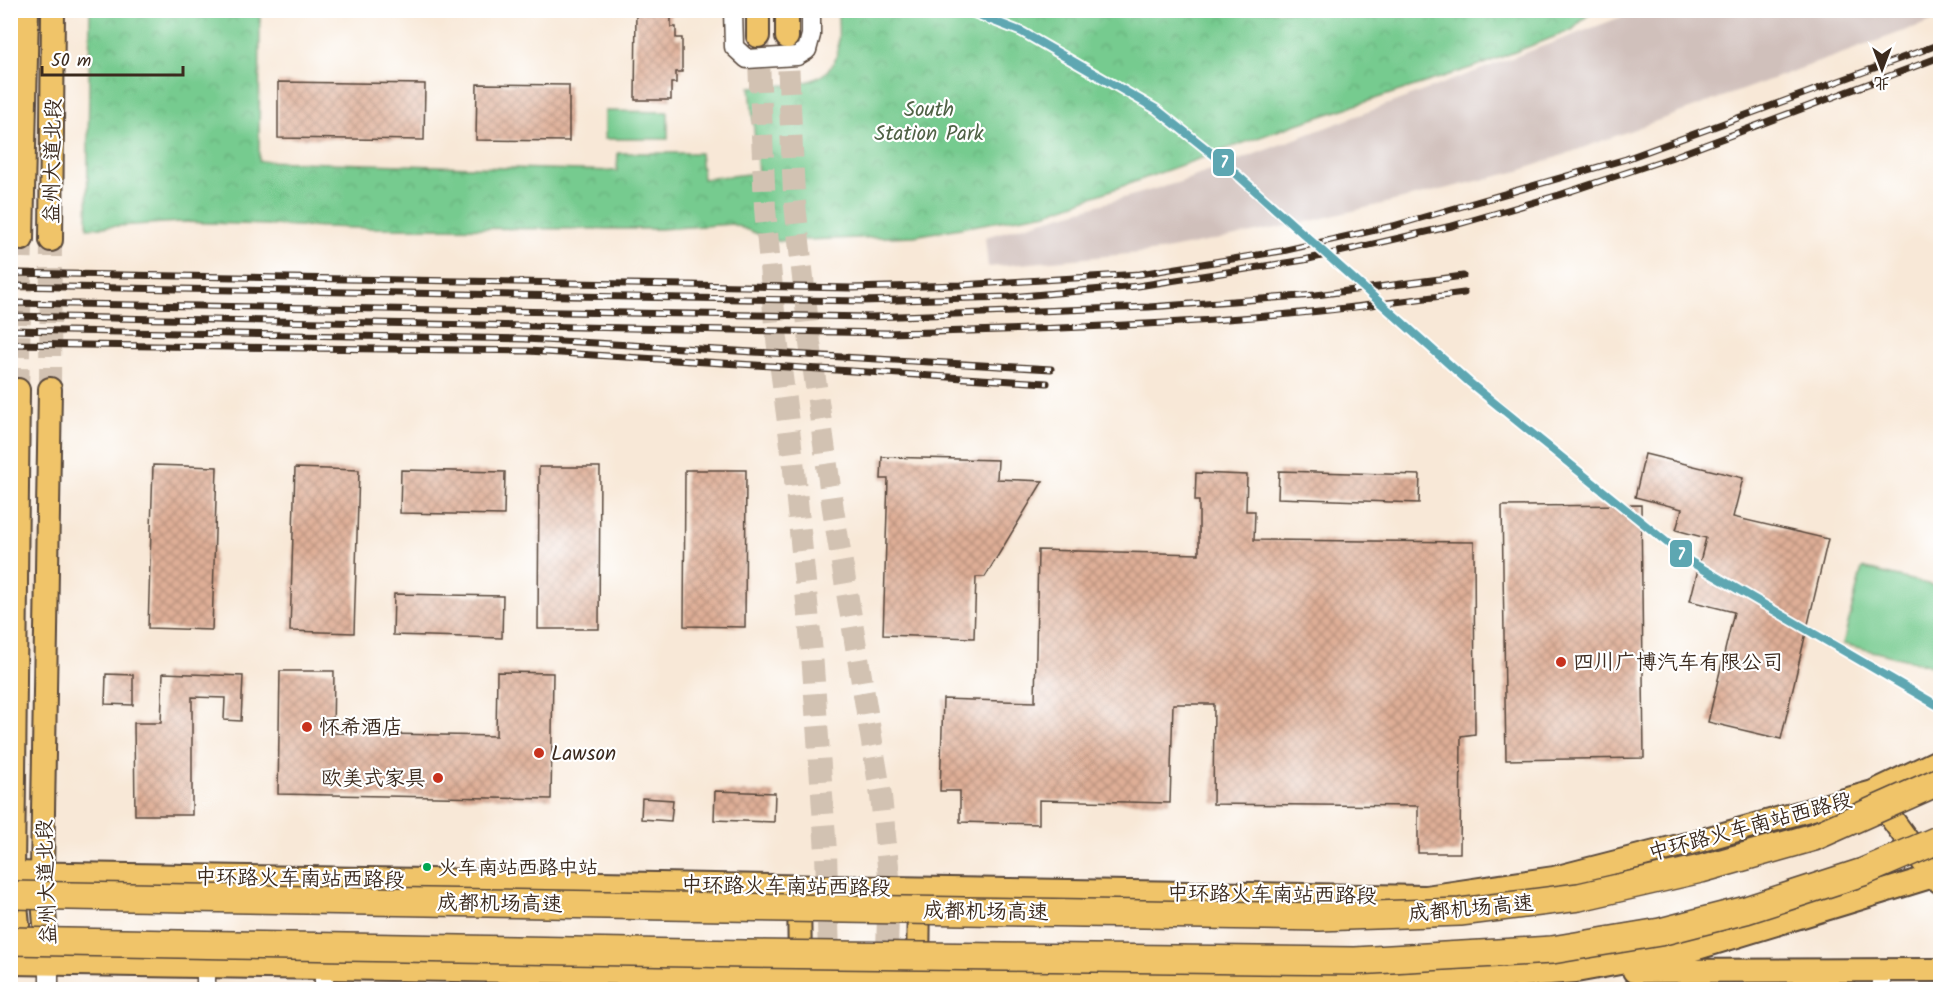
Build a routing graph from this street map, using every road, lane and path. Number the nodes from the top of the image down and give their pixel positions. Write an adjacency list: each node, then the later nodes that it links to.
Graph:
1 (27, 10): 9 (main road, 益州大道北段)
2 (54, 10): 10 (main road, 益州大道北段)
3 (733, 10): 6 (street)
4 (758, 10): 7 (main road)
5 (787, 10): 8 (main road)
6 (811, 10)
7 (758, 36)
8 (787, 37)
9 (22, 239)
10 (51, 240)
11 (50, 389): 17 (main road, 益州大道北段)
12 (18, 390): 19 (main road, 益州大道北段)
13 (1941, 760): 15 (main road, 中环路火车南站西路段)
14 (1941, 781): 19 (highway, 成都机场高速, bridge)
15 (1873, 792): 18 (main road, 中环路火车南站西路段); 21 (main road, 中环路火车南站西路段)
16 (1941, 839): 22 (highway, bridge)
17 (42, 873): 19 (main road, 中环路火车南站西路段); 20 (main road, 中环路火车南站西路段); 24 (main road, 益州大道北段)
18 (1939, 877): 27 (main road, 中环路火车南站西路段)
19 (11, 880): 24 (main road, 益州大道北段)
20 (799, 886): 21 (main road, 中环路火车南站西路段); 30 (main road)
21 (919, 888): 31 (main road)
22 (10, 941)
23 (10, 963): 24 (main road, 中环路火车南站西路段)
24 (49, 964): 25 (main road, 中环路火车南站西路段); 32 (street)
25 (206, 967): 28 (main road, 中环路火车南站西路段); 33 (street)
26 (1941, 970): 29 (main road, 中环路火车南站西路段)
27 (1576, 971): 29 (main road, 中环路火车南站西路段); 31 (main road, 中环路火车南站西路段)
28 (324, 979): 30 (main road, 中环路火车南站西路段)
29 (1881, 980)
30 (801, 982): 31 (main road, 中环路火车南站西路段)
31 (917, 984)
32 (49, 990)
33 (206, 990)

